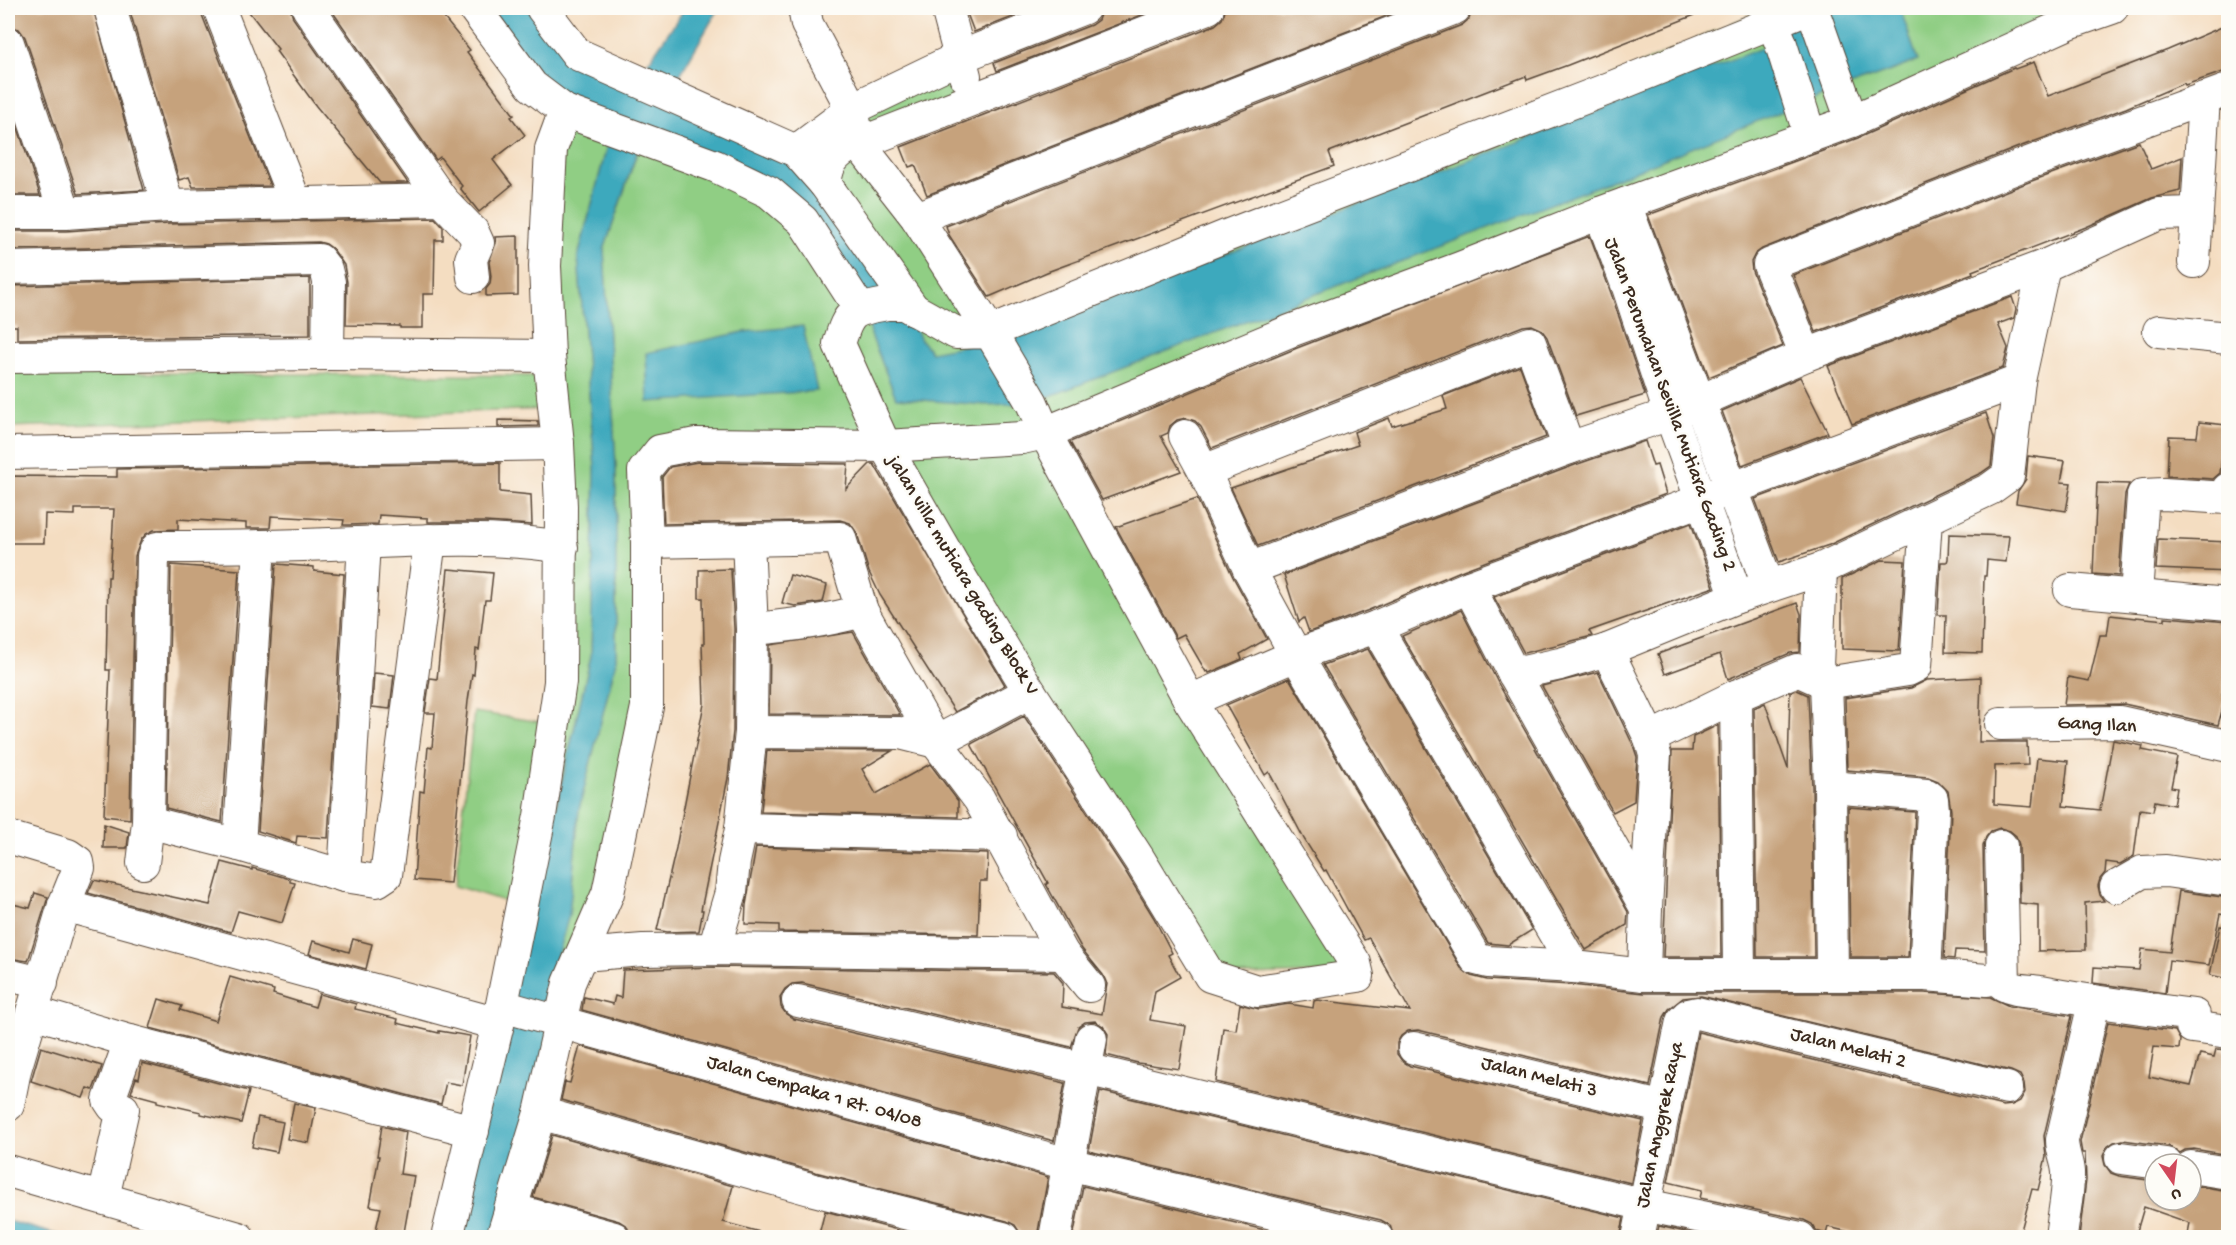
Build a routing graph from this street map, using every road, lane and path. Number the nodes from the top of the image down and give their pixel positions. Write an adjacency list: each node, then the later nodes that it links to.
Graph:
1 (110, 8): 26 (street)
2 (219, 8): 25 (street)
3 (308, 8): 24 (street)
4 (474, 8): 18 (street)
5 (542, 8): 22 (street)
6 (804, 8): 17 (street)
7 (946, 8): 15 (street)
8 (1084, 8): 15 (street)
9 (1208, 8): 16 (street)
10 (1455, 8): 30 (street)
11 (1810, 8): 13 (street); 19 (street)
12 (2112, 8): 19 (street)
13 (1769, 15): 20 (street); 38 (street)
14 (8, 43): 29 (street)
15 (960, 57): 16 (street); 17 (street)
16 (972, 100): 21 (street)
17 (852, 109): 21 (street); 22 (street)
18 (565, 111): 35 (street); 42 (street)
19 (1852, 121): 20 (street)
20 (1810, 136): 27 (street)
21 (860, 144): 23 (street); 30 (street)
22 (796, 152): 23 (street)
23 (825, 184): 36 (street)
24 (442, 200): 25 (street); 33 (street)
25 (296, 204): 26 (street)
26 (168, 206): 29 (street)
27 (1612, 208): 34 (street); 47 (street)
28 (8, 213): 29 (street)
29 (65, 213)
30 (917, 218): 38 (street)
31 (2044, 266): 41 (street); 41 (street); 44 (street)
32 (8, 268): 40 (street)
33 (473, 277)
34 (1641, 285): 45 (street); 46 (street, Jalan Perumahan Sevilla Mutiara Gading 2)
35 (860, 309): 36 (street); 50 (street)
36 (914, 310): 38 (street)
37 (2159, 331): 39 (street)
38 (990, 332): 47 (street)
39 (2229, 338)
40 (328, 354): 42 (street); 43 (street)
41 (1806, 355): 45 (street)
42 (549, 356): 49 (street)
43 (8, 357)
44 (2019, 381): 54 (street); 57 (street)
45 (1699, 401): 46 (street); 54 (street)
46 (1670, 414): 51 (street); 56 (street, Jalan Perumahan Sevilla Mutiara Gading 2)
47 (1045, 433): 50 (street); 81 (street)
48 (1185, 436): 53 (street)
49 (558, 444): 52 (street); 63 (street)
50 (885, 446): 60 (street, jalan villa mutiara gading Block V); 79 (street, jalan villa mutiara gading Block V)
51 (1569, 448): 53 (street); 65 (street)
52 (8, 453)
53 (1204, 471): 65 (street)
54 (1731, 489): 56 (street); 66 (street)
55 (2229, 489): 69 (street)
56 (1701, 500): 67 (street); 70 (street, Jalan Perumahan Sevilla Mutiara Gading 2)
57 (1926, 520): 64 (street); 78 (street)
58 (430, 540): 61 (street); 63 (street); 95 (street)
59 (747, 540): 60 (street); 72 (street); 74 (street)
60 (647, 542): 102 (street, jalan villa mutiara gading Block V)
61 (364, 543): 62 (street); 95 (street)
62 (259, 547): 88 (street); 92 (street)
63 (562, 547): 115 (street)
64 (1821, 569): 66 (street); 78 (street)
65 (1249, 570): 76 (street)
66 (1768, 585): 70 (street)
67 (1469, 587): 73 (street); 77 (street)
68 (2070, 590): 69 (street)
69 (2136, 594): 71 (street)
70 (1737, 597): 75 (street)
71 (2229, 604)
72 (850, 614): 74 (street); 85 (street)
73 (1376, 627): 76 (street); 103 (street)
74 (766, 628): 83 (street)
75 (1607, 650): 77 (street); 84 (street)
76 (1296, 655): 81 (street); 103 (street)
77 (1514, 674): 99 (street)
78 (1826, 683): 80 (street); 87 (street)
79 (1030, 692): 81 (street, jalan villa mutiara gading Block V); 85 (street)
80 (1736, 696): 84 (street); 104 (street)
81 (1191, 701)
82 (2001, 724): 86 (street, Gang Ilan)
83 (751, 732): 85 (street); 89 (street)
84 (1650, 738): 99 (street)
85 (936, 742): 90 (street)
86 (2229, 746)
87 (1830, 787): 105 (street); 108 (street)
88 (148, 822): 92 (street); 94 (street)
89 (741, 829): 90 (street); 100 (street)
90 (1000, 836): 101 (street)
91 (8, 837): 98 (street)
92 (239, 845): 95 (street)
93 (2001, 846): 113 (street)
94 (143, 863)
95 (344, 876)
96 (2229, 880): 97 (street)
97 (2116, 887)
98 (64, 905): 111 (street); 115 (street, Jalan Cempaka 1 Rt. 04/08)
99 (1646, 908): 107 (street)
100 (714, 949): 101 (street); 102 (street)
101 (1063, 954): 110 (street)
102 (582, 955): 116 (street, jalan villa mutiara gading Block V)
103 (1574, 967): 107 (street)
104 (1739, 973): 105 (street); 107 (street)
105 (1832, 974): 108 (street)
106 (8, 975): 111 (street)
107 (1644, 975)
108 (1925, 975): 109 (street)
109 (1987, 980)
110 (1089, 986)
111 (37, 997): 118 (street); 121 (street)
112 (798, 1001): 120 (street)
113 (2094, 1003): 117 (street); 144 (street)
114 (1688, 1014): 122 (street, Jalan Melati 2); 124 (street, Jalan Anggrek Raya)
115 (500, 1015): 116 (street, Jalan Cempaka 1 Rt. 04/08); 126 (street)
116 (560, 1022): 125 (street, jalan villa mutiara gading Block V); 129 (street, Jalan Cempaka 1 Rt. 04/08)
117 (2229, 1032)
118 (130, 1041): 126 (street); 133 (street)
119 (1414, 1048): 124 (street, Jalan Melati 3)
120 (1088, 1054): 129 (street); 134 (street)
121 (11, 1069): 123 (street)
122 (2007, 1088)
123 (8, 1105)
124 (1665, 1108): 134 (street, Jalan Anggrek Raya)
125 (540, 1113): 135 (street, jalan villa mutiara gading Block V); 139 (street)
126 (472, 1131): 137 (street)
127 (2121, 1158): 128 (street)
128 (2143, 1161)
129 (1068, 1164): 140 (street); 141 (street, Jalan Cempaka 1 Rt. 04/08)
130 (2203, 1169): 132 (street)
131 (8, 1171): 133 (street)
132 (2229, 1173)
133 (103, 1198): 136 (street)
134 (1645, 1205): 142 (street, Jalan Anggrek Raya); 143 (street)
135 (506, 1223): 138 (street)
136 (239, 1238)
137 (447, 1238)
138 (614, 1238)
139 (1003, 1238)
140 (1055, 1238)
141 (1377, 1238)
142 (1638, 1238)
143 (1800, 1238)
144 (2061, 1238)

